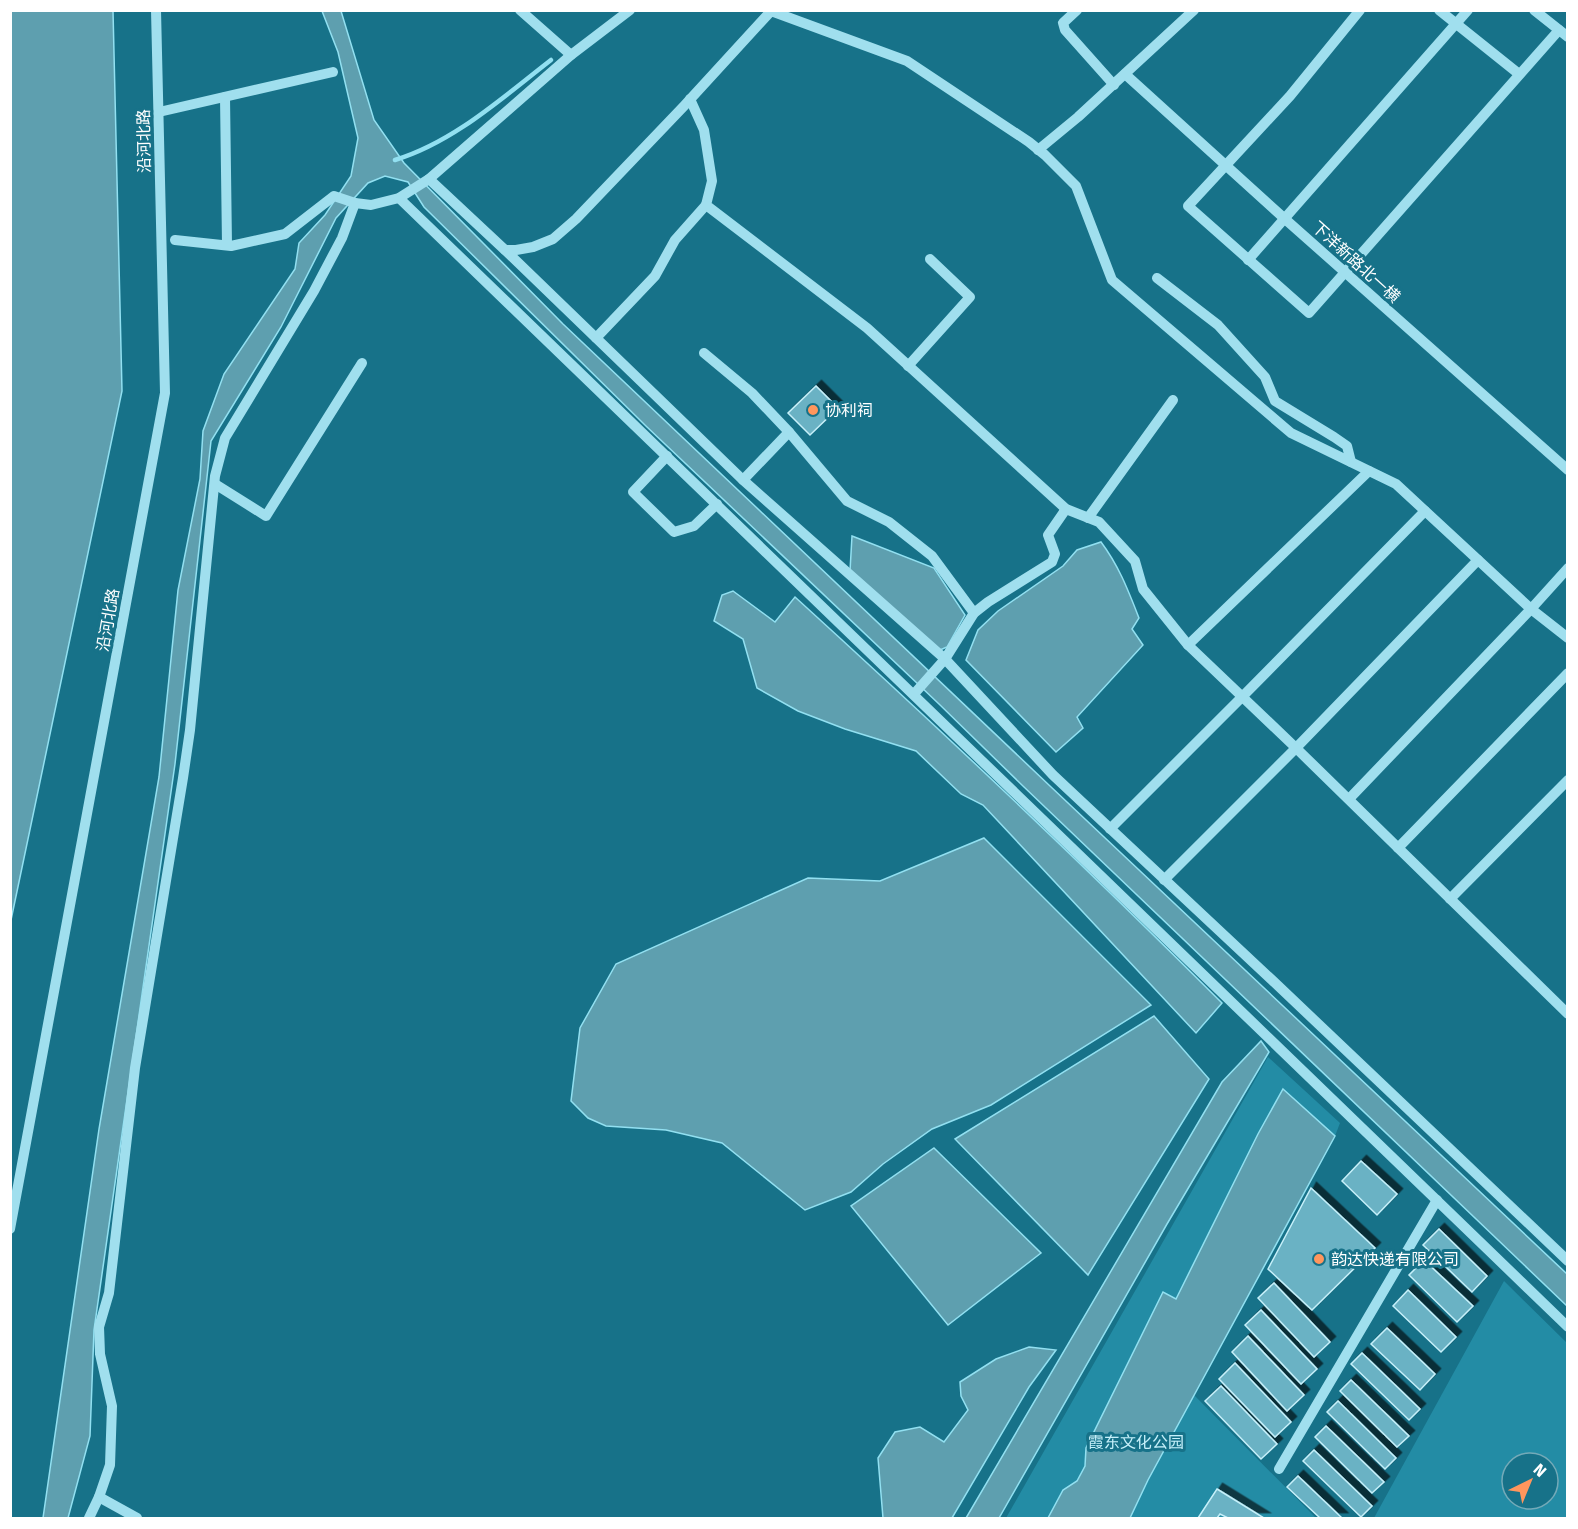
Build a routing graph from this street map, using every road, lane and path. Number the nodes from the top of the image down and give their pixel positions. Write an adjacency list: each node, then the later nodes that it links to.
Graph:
1 (156, 10): 20 (street, 沿河北路)
2 (520, 10): 13 (street)
3 (630, 10): 13 (street)
4 (1077, 10): 17 (street)
5 (1194, 10): 15 (street)
6 (1360, 10): 22 (street)
7 (1439, 10): 11 (street)
8 (1468, 10): 11 (street)
9 (1534, 10): 12 (street)
10 (771, 11): 19 (street); 21 (street)
11 (1456, 25): 16 (street); 27 (street)
12 (1563, 33): 16 (street)
13 (572, 55): 23 (street)
14 (333, 72): 18 (street)
15 (1125, 74): 17 (street); 22 (street, 下洋新路北一横)
16 (1519, 74): 33 (street)
17 (1114, 85): 21 (street)
18 (225, 97): 20 (street); 29 (street)
19 (690, 99): 26 (street); 30 (street)
20 (159, 112): 70 (street, 沿河北路)
21 (1038, 150): 42 (street)
22 (1226, 165): 27 (street, 下洋新路北一横); 32 (street)
23 (429, 179): 24 (street); 30 (street)
24 (399, 198): 25 (street); 41 (street)
25 (355, 204): 29 (street); 46 (street)
26 (706, 205): 35 (street); 38 (street)
27 (1285, 219): 32 (street); 33 (street, 下洋新路北一横)
28 (175, 240): 29 (street)
29 (227, 245)
30 (505, 250): 35 (street)
31 (930, 259): 38 (street)
32 (1248, 260): 33 (street)
33 (1345, 272): 43 (street, 下洋新路北一横)
34 (1157, 278): 42 (street)
35 (596, 338): 45 (street)
36 (704, 353): 40 (street)
37 (362, 363): 46 (street)
38 (908, 366): 48 (street)
39 (1173, 400): 50 (street)
40 (789, 432): 45 (street); 54 (street)
41 (667, 456): 47 (street); 47 (street)
42 (1351, 462): 44 (street)
43 (1568, 470)
44 (1369, 471): 49 (street); 56 (street)
45 (743, 480): 57 (street)
46 (215, 484): 74 (street)
47 (717, 504): 59 (street)
48 (1066, 509): 50 (street); 54 (street)
49 (1425, 511): 51 (street); 60 (street)
50 (1088, 518): 56 (street)
51 (1478, 560): 53 (street); 61 (street)
52 (1568, 568): 53 (street)
53 (1531, 609): 55 (street); 63 (street)
54 (974, 613): 57 (street)
55 (1568, 638)
56 (1188, 645): 60 (street)
57 (945, 659): 59 (street); 64 (street)
58 (1568, 673): 65 (street)
59 (914, 694): 69 (street)
60 (1242, 698): 61 (street); 64 (street)
61 (1296, 747): 63 (street); 66 (street)
62 (1568, 780): 67 (street)
63 (1349, 799): 65 (street)
64 (1110, 829): 66 (street)
65 (1398, 848): 67 (street)
66 (1164, 880): 71 (street)
67 (1450, 899): 68 (street)
68 (1568, 1014)
69 (1437, 1200): 72 (street); 73 (street)
70 (10, 1229)
71 (1568, 1261)
72 (1568, 1327)
73 (1278, 1469)
74 (99, 1497): 75 (street); 76 (street)
75 (89, 1518)
76 (137, 1518)

